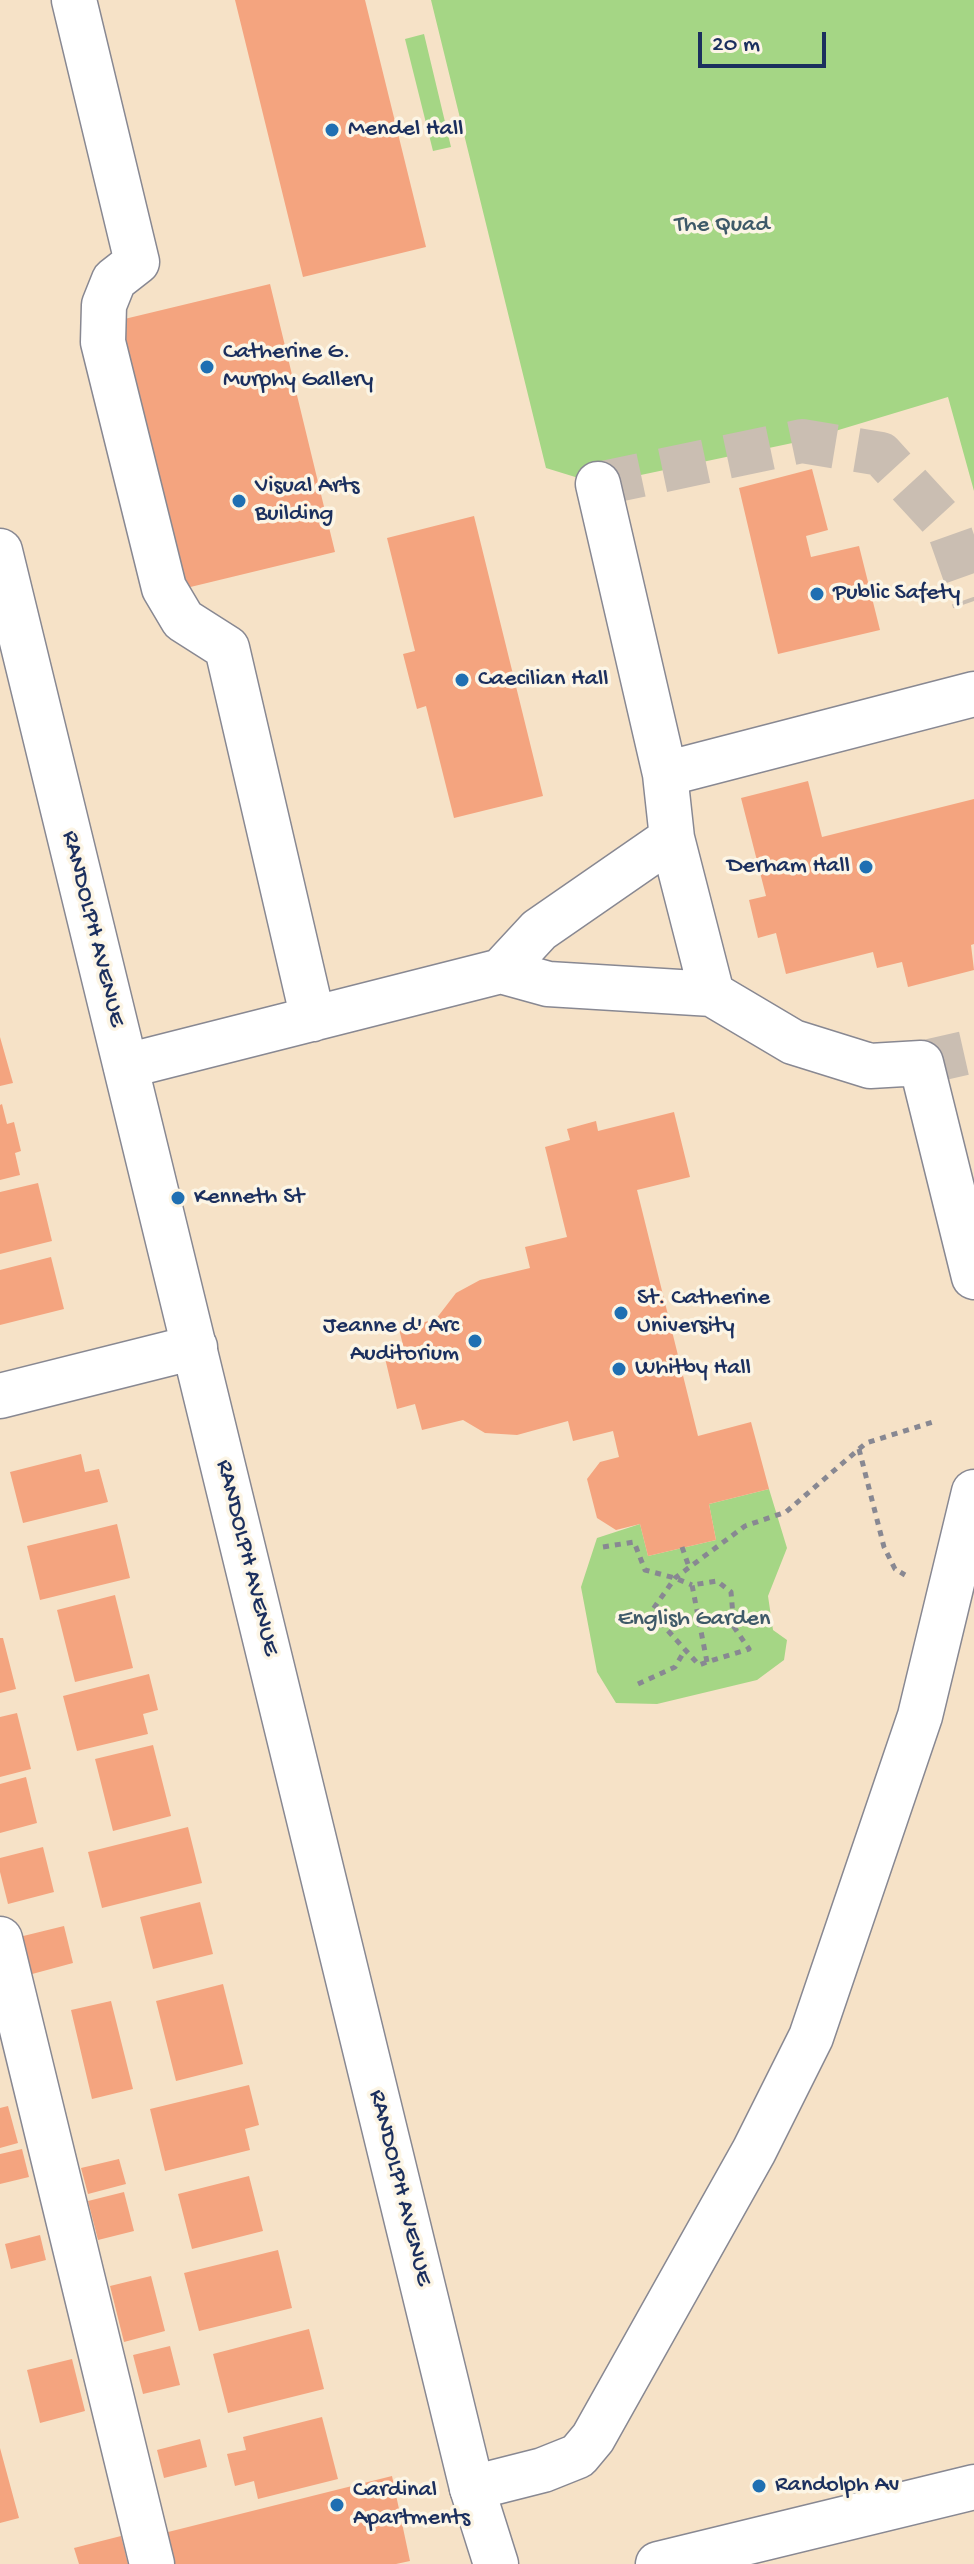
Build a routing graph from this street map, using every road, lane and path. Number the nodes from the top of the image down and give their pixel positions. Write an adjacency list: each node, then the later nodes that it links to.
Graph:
1 (74, 0): 9 (main road)
2 (598, 484): 5 (main road)
3 (0, 551): 10 (main road, RANDOLPH AVENUE)
4 (974, 694): 5 (main road)
5 (665, 774): 6 (main road)
6 (672, 838): 7 (main road); 8 (main road)
7 (501, 971): 8 (main road); 9 (main road)
8 (712, 994): 11 (main road)
9 (313, 1019): 10 (main road)
10 (126, 1066): 12 (main road, RANDOLPH AVENUE)
11 (974, 1277)
12 (195, 1347): 13 (main road); 28 (main road, RANDOLPH AVENUE)
13 (0, 1396)
14 (933, 1422): 15 (path)
15 (859, 1449): 19 (path); 20 (path)
16 (974, 1492): 28 (main road)
17 (603, 1547): 21 (path)
18 (682, 1547): 19 (path)
19 (689, 1567): 21 (path)
20 (905, 1575)
21 (675, 1578): 22 (path); 23 (path)
22 (692, 1585): 24 (path); 24 (path)
23 (685, 1650): 24 (path); 25 (path)
24 (707, 1662)
25 (638, 1684)
26 (0, 1939): 30 (main road)
27 (974, 2487): 29 (main road)
28 (472, 2488): 31 (main road, RANDOLPH AVENUE)
29 (826, 2545): 32 (main road)
30 (152, 2564)
31 (496, 2564)
32 (658, 2564)

